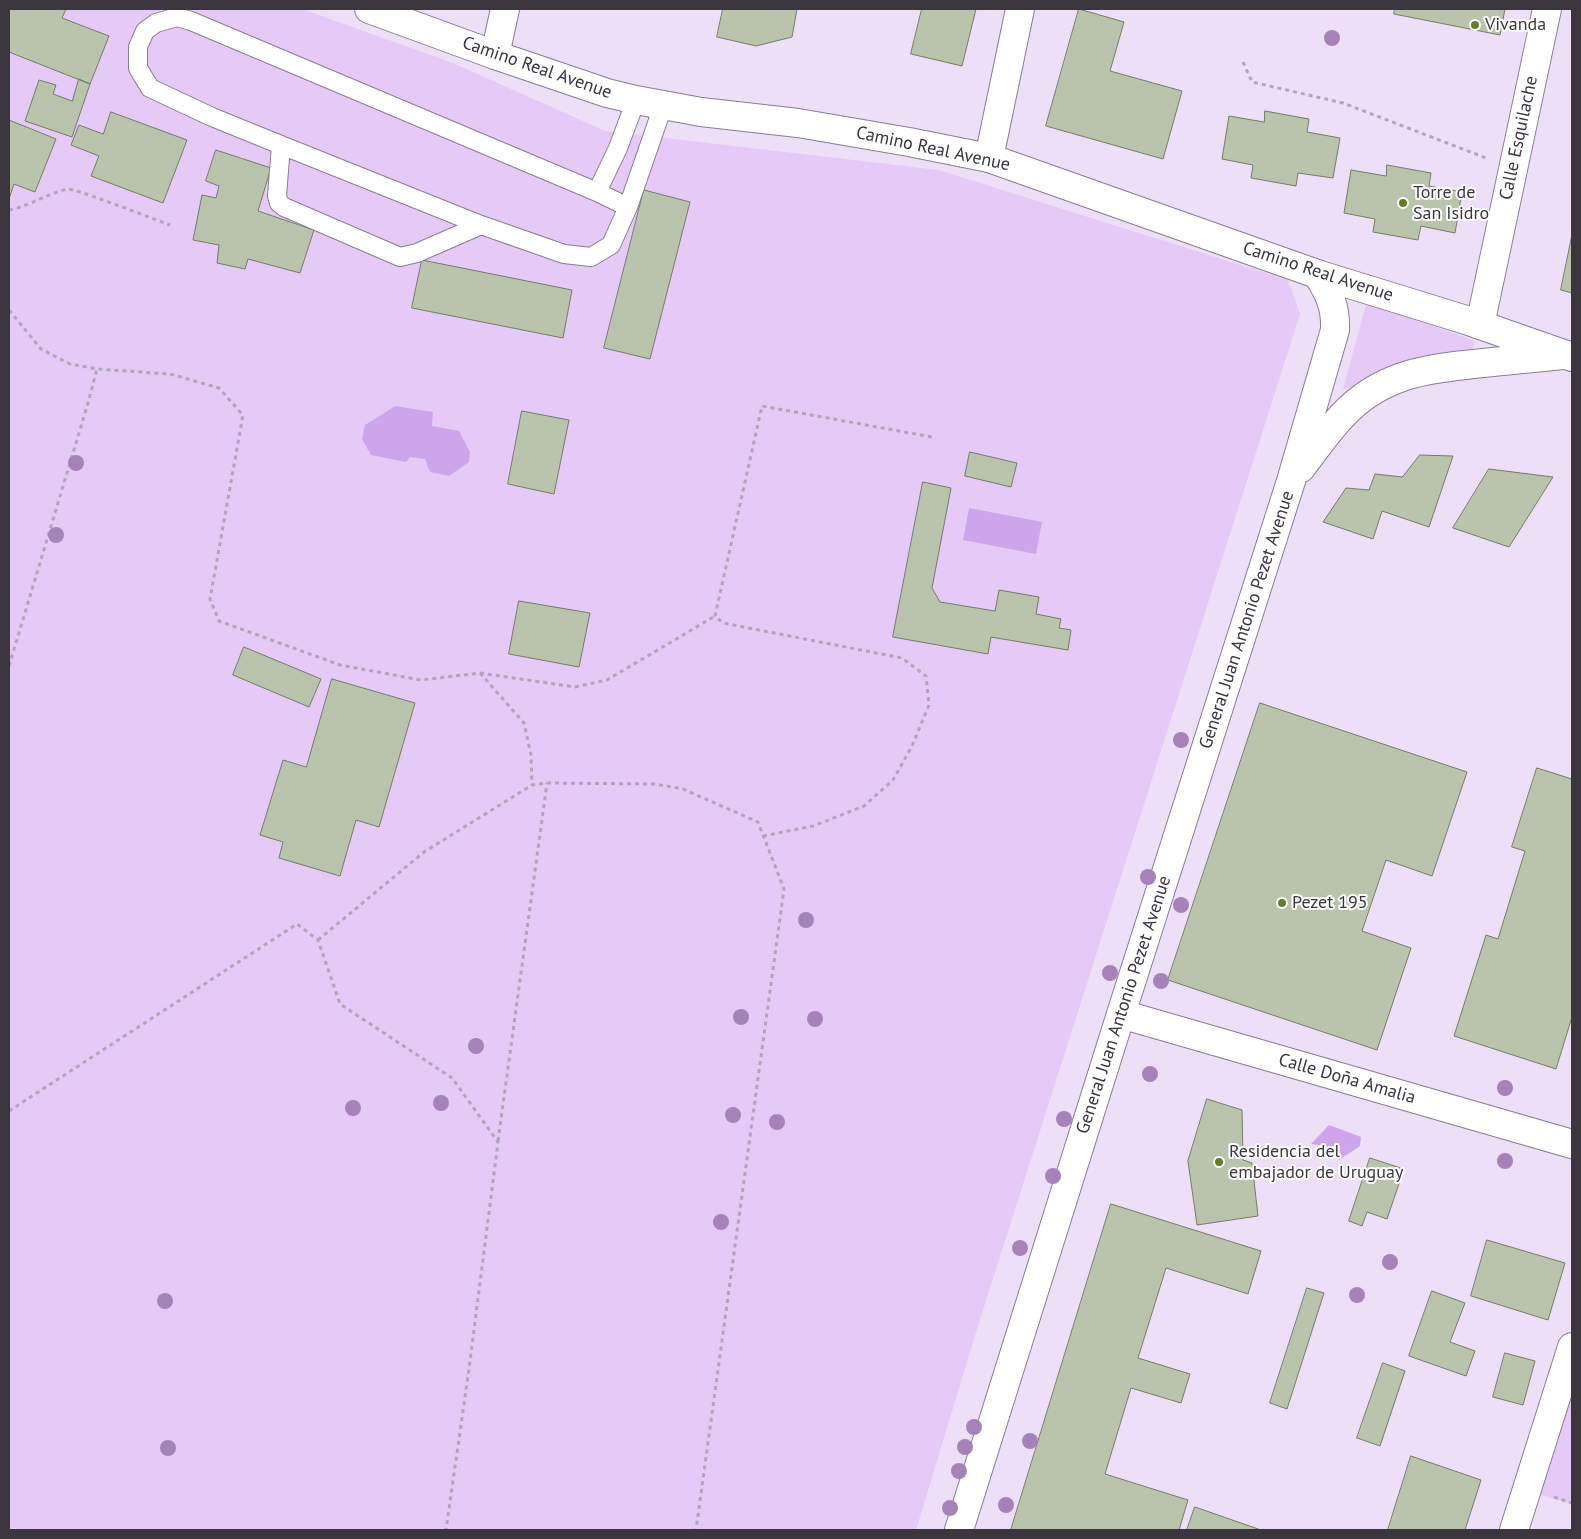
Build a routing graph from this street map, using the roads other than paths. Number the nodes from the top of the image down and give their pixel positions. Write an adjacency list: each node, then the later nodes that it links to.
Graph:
1 (369, 9): 6 (street, Camino Real Avenue)
2 (505, 9): 6 (street)
3 (1020, 9): 10 (street)
4 (1547, 9): 15 (street, Calle Esquilache)
5 (174, 13): 9 (lane); 11 (lane)
6 (495, 55): 7 (street, Camino Real Avenue)
7 (636, 100): 8 (street, Camino Real Avenue); 11 (lane)
8 (664, 106): 10 (street, Camino Real Avenue); 12 (lane)
9 (281, 145): 13 (lane); 13 (lane)
10 (989, 158): 14 (street, Camino Real Avenue)
11 (596, 192): 12 (lane)
12 (628, 207): 13 (lane)
13 (481, 225)
14 (1317, 274): 15 (street, Camino Real Avenue); 17 (street, General Juan Antonio Pezet Avenue)
15 (1480, 325): 16 (street, Camino Real Avenue)
16 (1568, 356): 17 (street, General Juan Antonio Pezet Avenue)
17 (1291, 481): 18 (street, General Juan Antonio Pezet Avenue)
18 (1121, 1014): 19 (street, Calle Doña Amalia); 21 (street, General Juan Antonio Pezet Avenue)
19 (1572, 1144)
20 (1572, 1347): 22 (street)
21 (959, 1530)
22 (1514, 1530)

